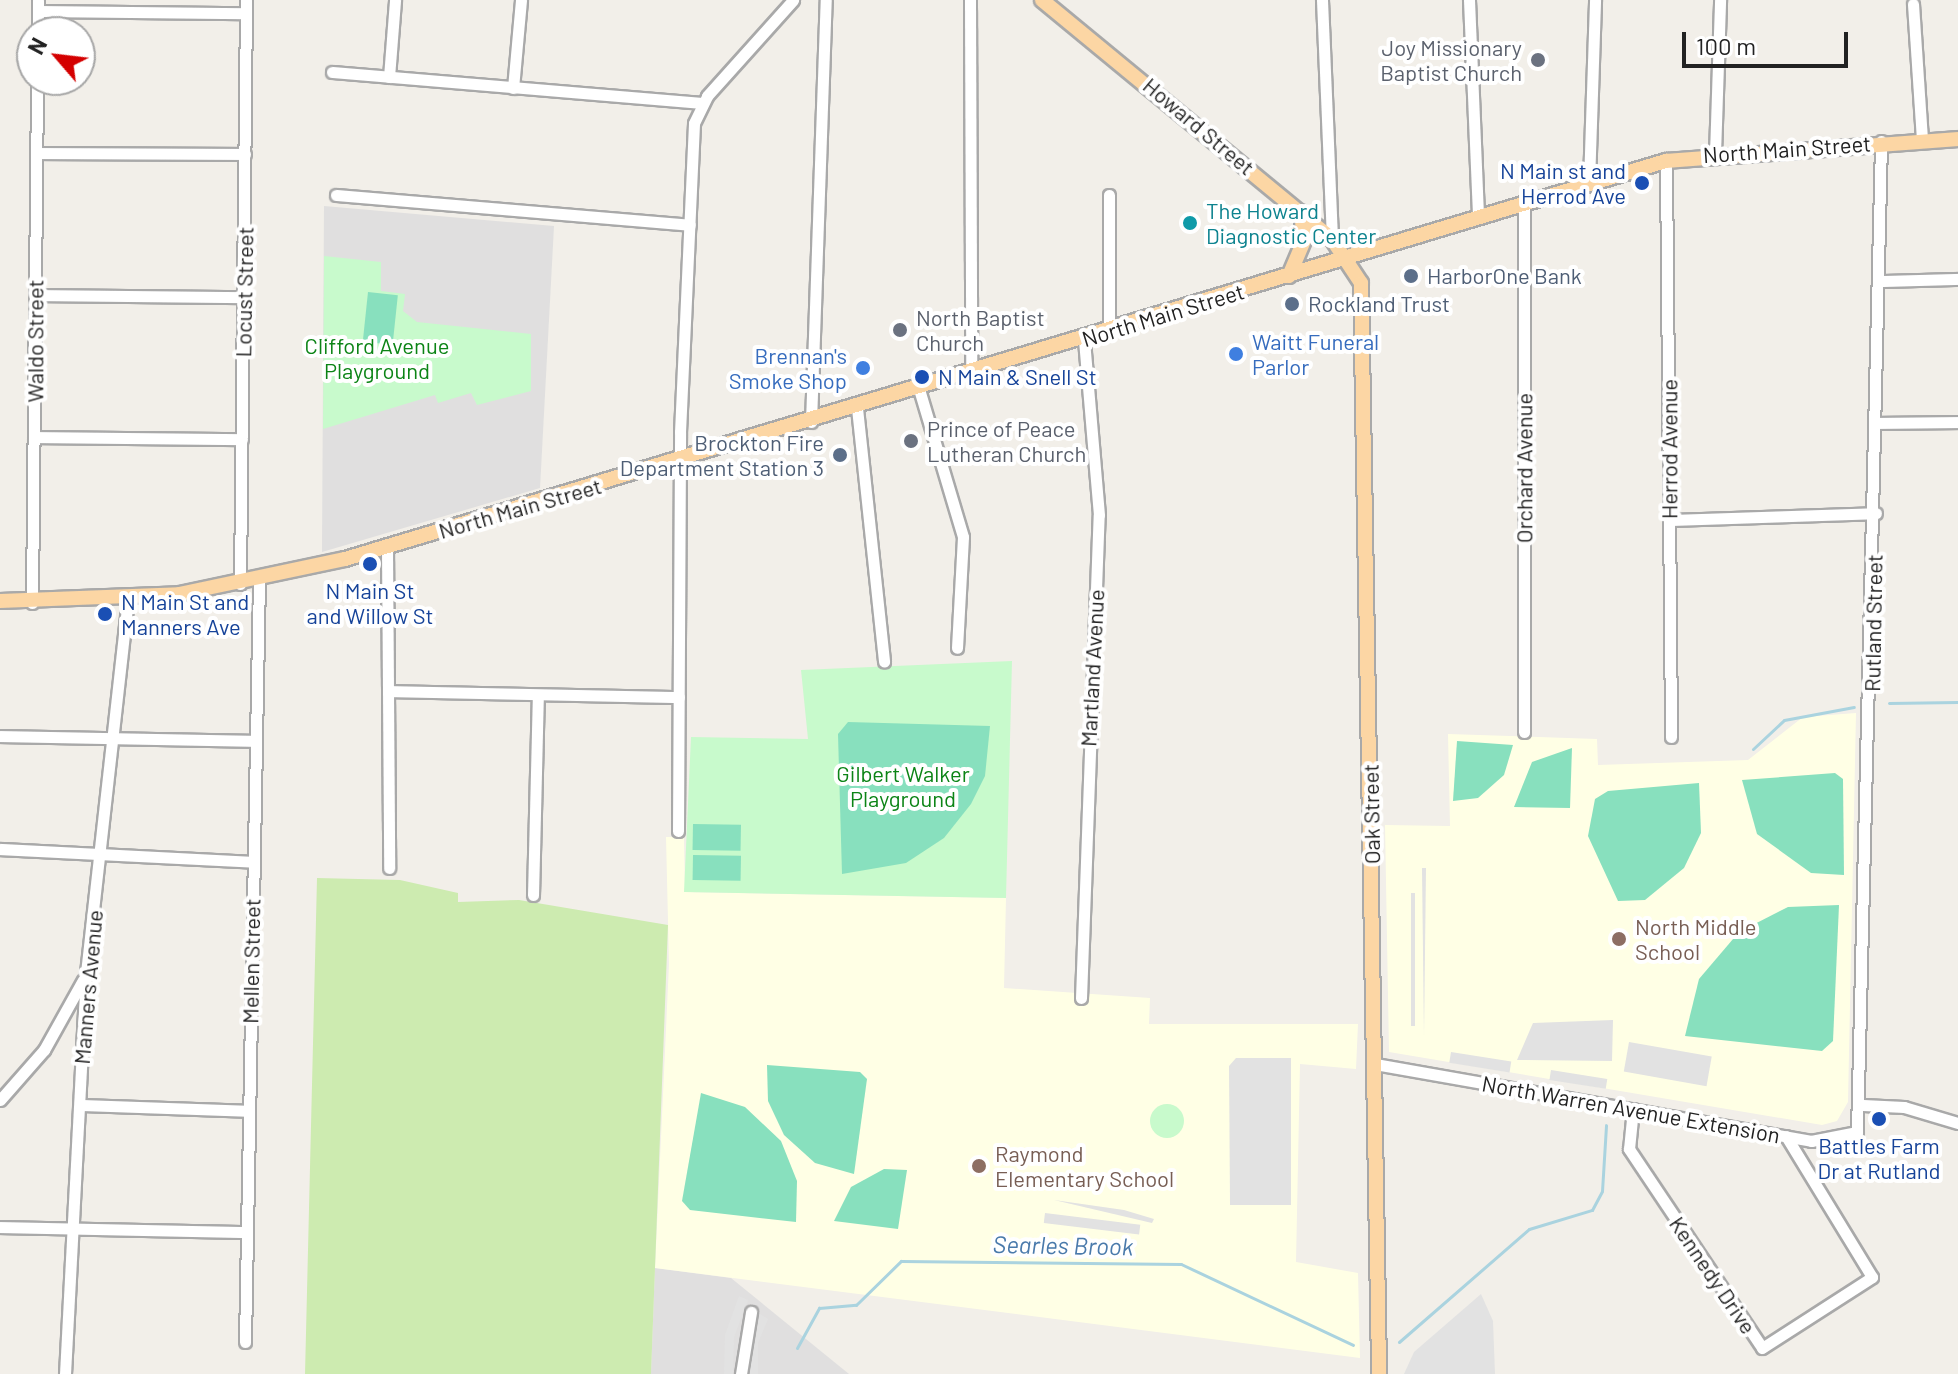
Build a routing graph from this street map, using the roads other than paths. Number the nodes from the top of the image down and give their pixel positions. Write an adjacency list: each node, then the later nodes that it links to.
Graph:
1 (395, 0): 15 (street)
2 (521, 0): 16 (street)
3 (793, 0): 18 (street)
4 (826, 0): 45 (street)
5 (970, 0): 42 (street)
6 (1042, 0): 30 (main road, Howard Street)
7 (1322, 0): 33 (street)
8 (1469, 0): 31 (street)
9 (1595, 0): 26 (street)
10 (1720, 0): 24 (street)
11 (1913, 4): 19 (street)
12 (38, 6): 13 (street)
13 (246, 6): 23 (street, Locust Street)
14 (332, 72): 15 (street)
15 (389, 77): 16 (street)
16 (513, 88): 18 (street)
17 (37, 96): 22 (street, Waldo Street)
18 (700, 103): 32 (street)
19 (1922, 138): 20 (main road, North Main Street); 21 (main road, North Main Street)
20 (1958, 139)
21 (1881, 141): 24 (main road, North Main Street); 37 (street, Rutland Street)
22 (36, 153): 23 (street); 38 (street, Waldo Street)
23 (245, 154): 39 (street, Locust Street)
24 (1715, 154): 25 (main road, North Main Street)
25 (1666, 161): 26 (main road, North Main Street); 52 (street, Herrod Avenue)
26 (1589, 183): 29 (main road, North Main Street)
27 (336, 195): 32 (street)
28 (1109, 195): 40 (street)
29 (1524, 203): 31 (main road, North Main Street); 64 (street, Orchard Avenue)
30 (1300, 212): 33 (main road, Howard Street); 35 (main road)
31 (1478, 217): 34 (main road, North Main Street)
32 (690, 225): 50 (street)
33 (1332, 239): 34 (main road, Howard Street)
34 (1349, 258): 35 (main road, North Main Street); 77 (main road, Oak Street)
35 (1289, 276): 40 (main road, North Main Street)
36 (1958, 279): 37 (street)
37 (1880, 281): 47 (street, Rutland Street)
38 (36, 295): 39 (street); 48 (street, Waldo Street)
39 (244, 297): 49 (street, Locust Street)
40 (1109, 331): 41 (main road, North Main Street)
41 (1084, 339): 42 (main road, North Main Street); 76 (street, Martland Avenue)
42 (971, 373): 43 (main road, North Main Street)
43 (919, 389): 44 (main road, North Main Street); 59 (street)
44 (857, 408): 45 (main road, North Main Street); 60 (street)
45 (811, 422): 50 (main road, North Main Street)
46 (1958, 422): 47 (street)
47 (1878, 423): 51 (street, Rutland Street)
48 (34, 437): 49 (street); 58 (street, Waldo Street)
49 (242, 439): 55 (street, Locust Street)
50 (681, 462): 53 (main road, North Main Street); 63 (street)
51 (1876, 513): 52 (street); 80 (street, Rutland Street)
52 (1669, 520): 66 (street, Herrod Avenue)
53 (387, 547): 54 (main road, North Main Street); 61 (street)
54 (259, 580): 55 (main road, North Main Street); 68 (street, Mellen Street)
55 (240, 584): 57 (main road, North Main Street)
56 (0, 601): 58 (main road, North Main Street)
57 (128, 601): 58 (main road, North Main Street); 67 (street, Manners Avenue)
58 (32, 603)
59 (957, 648)
60 (884, 662)
61 (390, 691): 62 (street); 73 (street)
62 (538, 695): 63 (street); 74 (street)
63 (679, 697): 69 (street)
64 (1524, 732)
65 (0, 736): 67 (street)
66 (1671, 737)
67 (114, 738): 68 (street); 71 (street, Manners Avenue)
68 (256, 741): 72 (street, Mellen Street)
69 (678, 831)
70 (0, 849): 71 (street)
71 (100, 859): 72 (street); 75 (street, Manners Avenue)
72 (254, 862): 82 (street, Mellen Street)
73 (389, 868)
74 (533, 895)
75 (86, 973): 78 (street); 79 (street, Manners Avenue)
76 (1081, 998)
77 (1375, 1064): 81 (street, North Warren Avenue Extension); 92 (main road, Oak Street)
78 (0, 1100)
79 (80, 1105): 82 (street); 86 (street, Manners Avenue)
80 (1863, 1105): 83 (street); 84 (street, North Warren Avenue Extension)
81 (1633, 1109): 84 (street, North Warren Avenue Extension); 84 (street, Kennedy Drive)
82 (248, 1111): 87 (street, Mellen Street)
83 (1958, 1123)
84 (1786, 1136)
85 (0, 1227): 86 (street)
86 (75, 1228): 87 (street); 90 (street, Manners Avenue)
87 (247, 1232): 89 (street, Mellen Street)
88 (751, 1312): 91 (street)
89 (245, 1342)
90 (65, 1374)
91 (741, 1374)
92 (1379, 1374)

